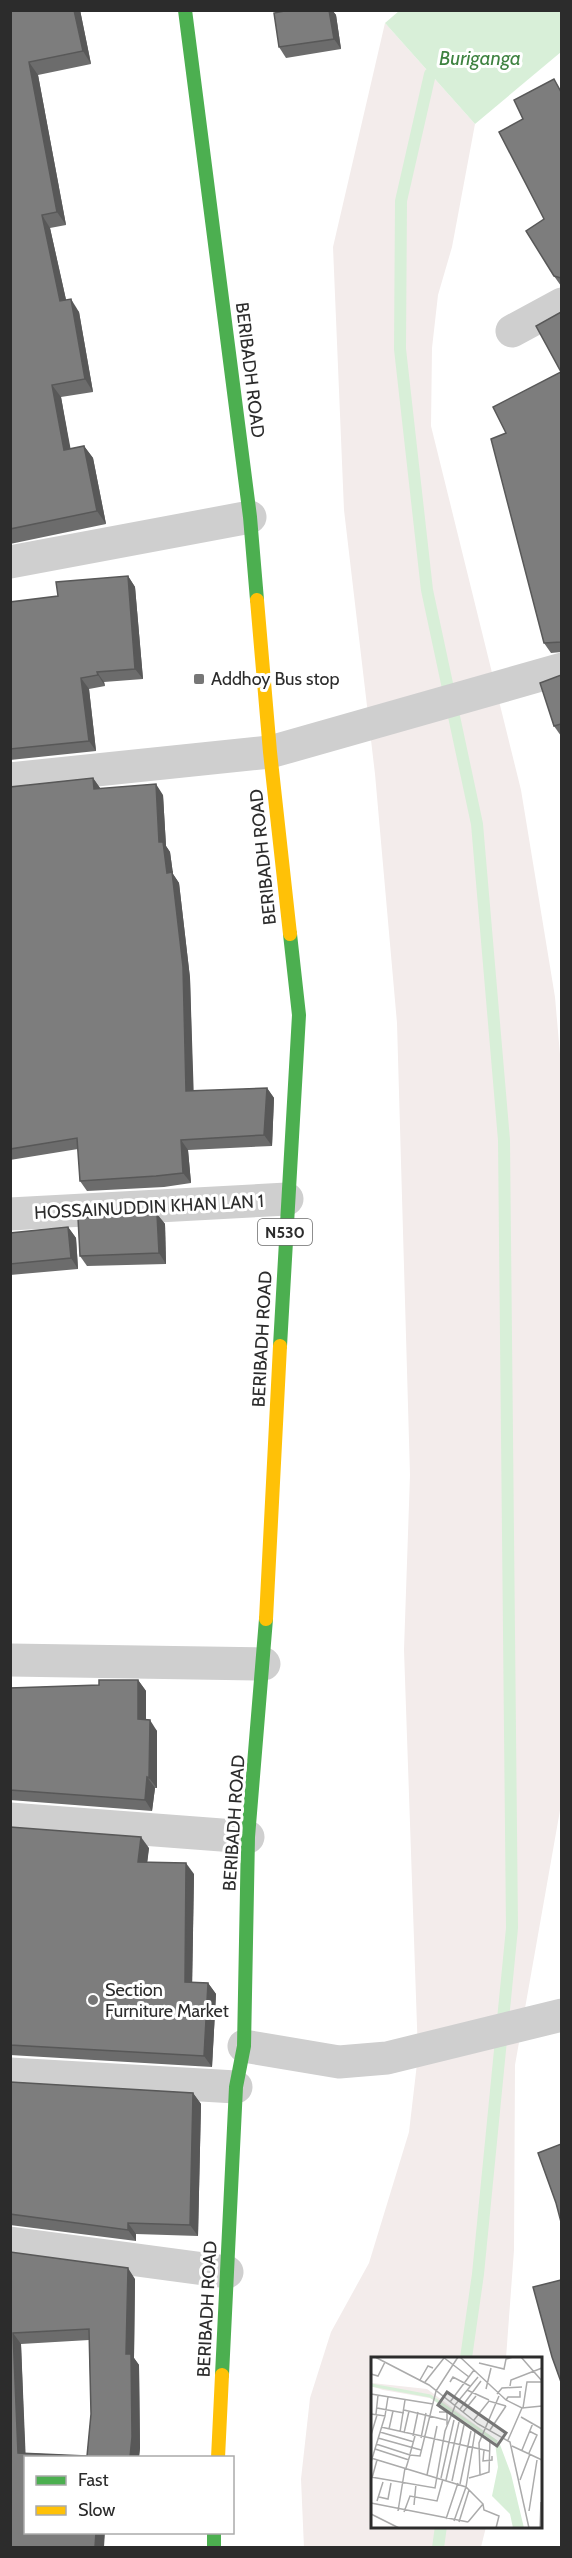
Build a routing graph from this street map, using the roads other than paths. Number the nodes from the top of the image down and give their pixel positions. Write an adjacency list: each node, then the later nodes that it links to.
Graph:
1 (185, 10): 4 (highway, BERIBADH ROAD / N530)
2 (561, 304): 3 (street)
3 (512, 331)
4 (250, 517): 5 (street); 7 (highway, BERIBADH ROAD / N530)
5 (10, 562)
6 (561, 669): 7 (street)
7 (270, 752): 8 (street); 9 (highway, BERIBADH ROAD / N530)
8 (10, 779)
9 (287, 1199): 10 (street, HOSSAINUDDIN KHAN LAN 1); 12 (highway, BERIBADH ROAD / N530)
10 (10, 1214)
11 (10, 1660): 12 (street)
12 (264, 1664): 14 (highway, BERIBADH ROAD / N530)
13 (10, 1819): 14 (street)
14 (248, 1837): 16 (highway, BERIBADH ROAD / N530)
15 (550, 2019): 16 (street)
16 (244, 2046): 18 (highway, BERIBADH ROAD / N530)
17 (10, 2074): 18 (street)
18 (236, 2088): 20 (highway, BERIBADH ROAD / N530)
19 (10, 2243): 20 (street)
20 (227, 2272): 21 (highway, BERIBADH ROAD / N530)
21 (218, 2456)

